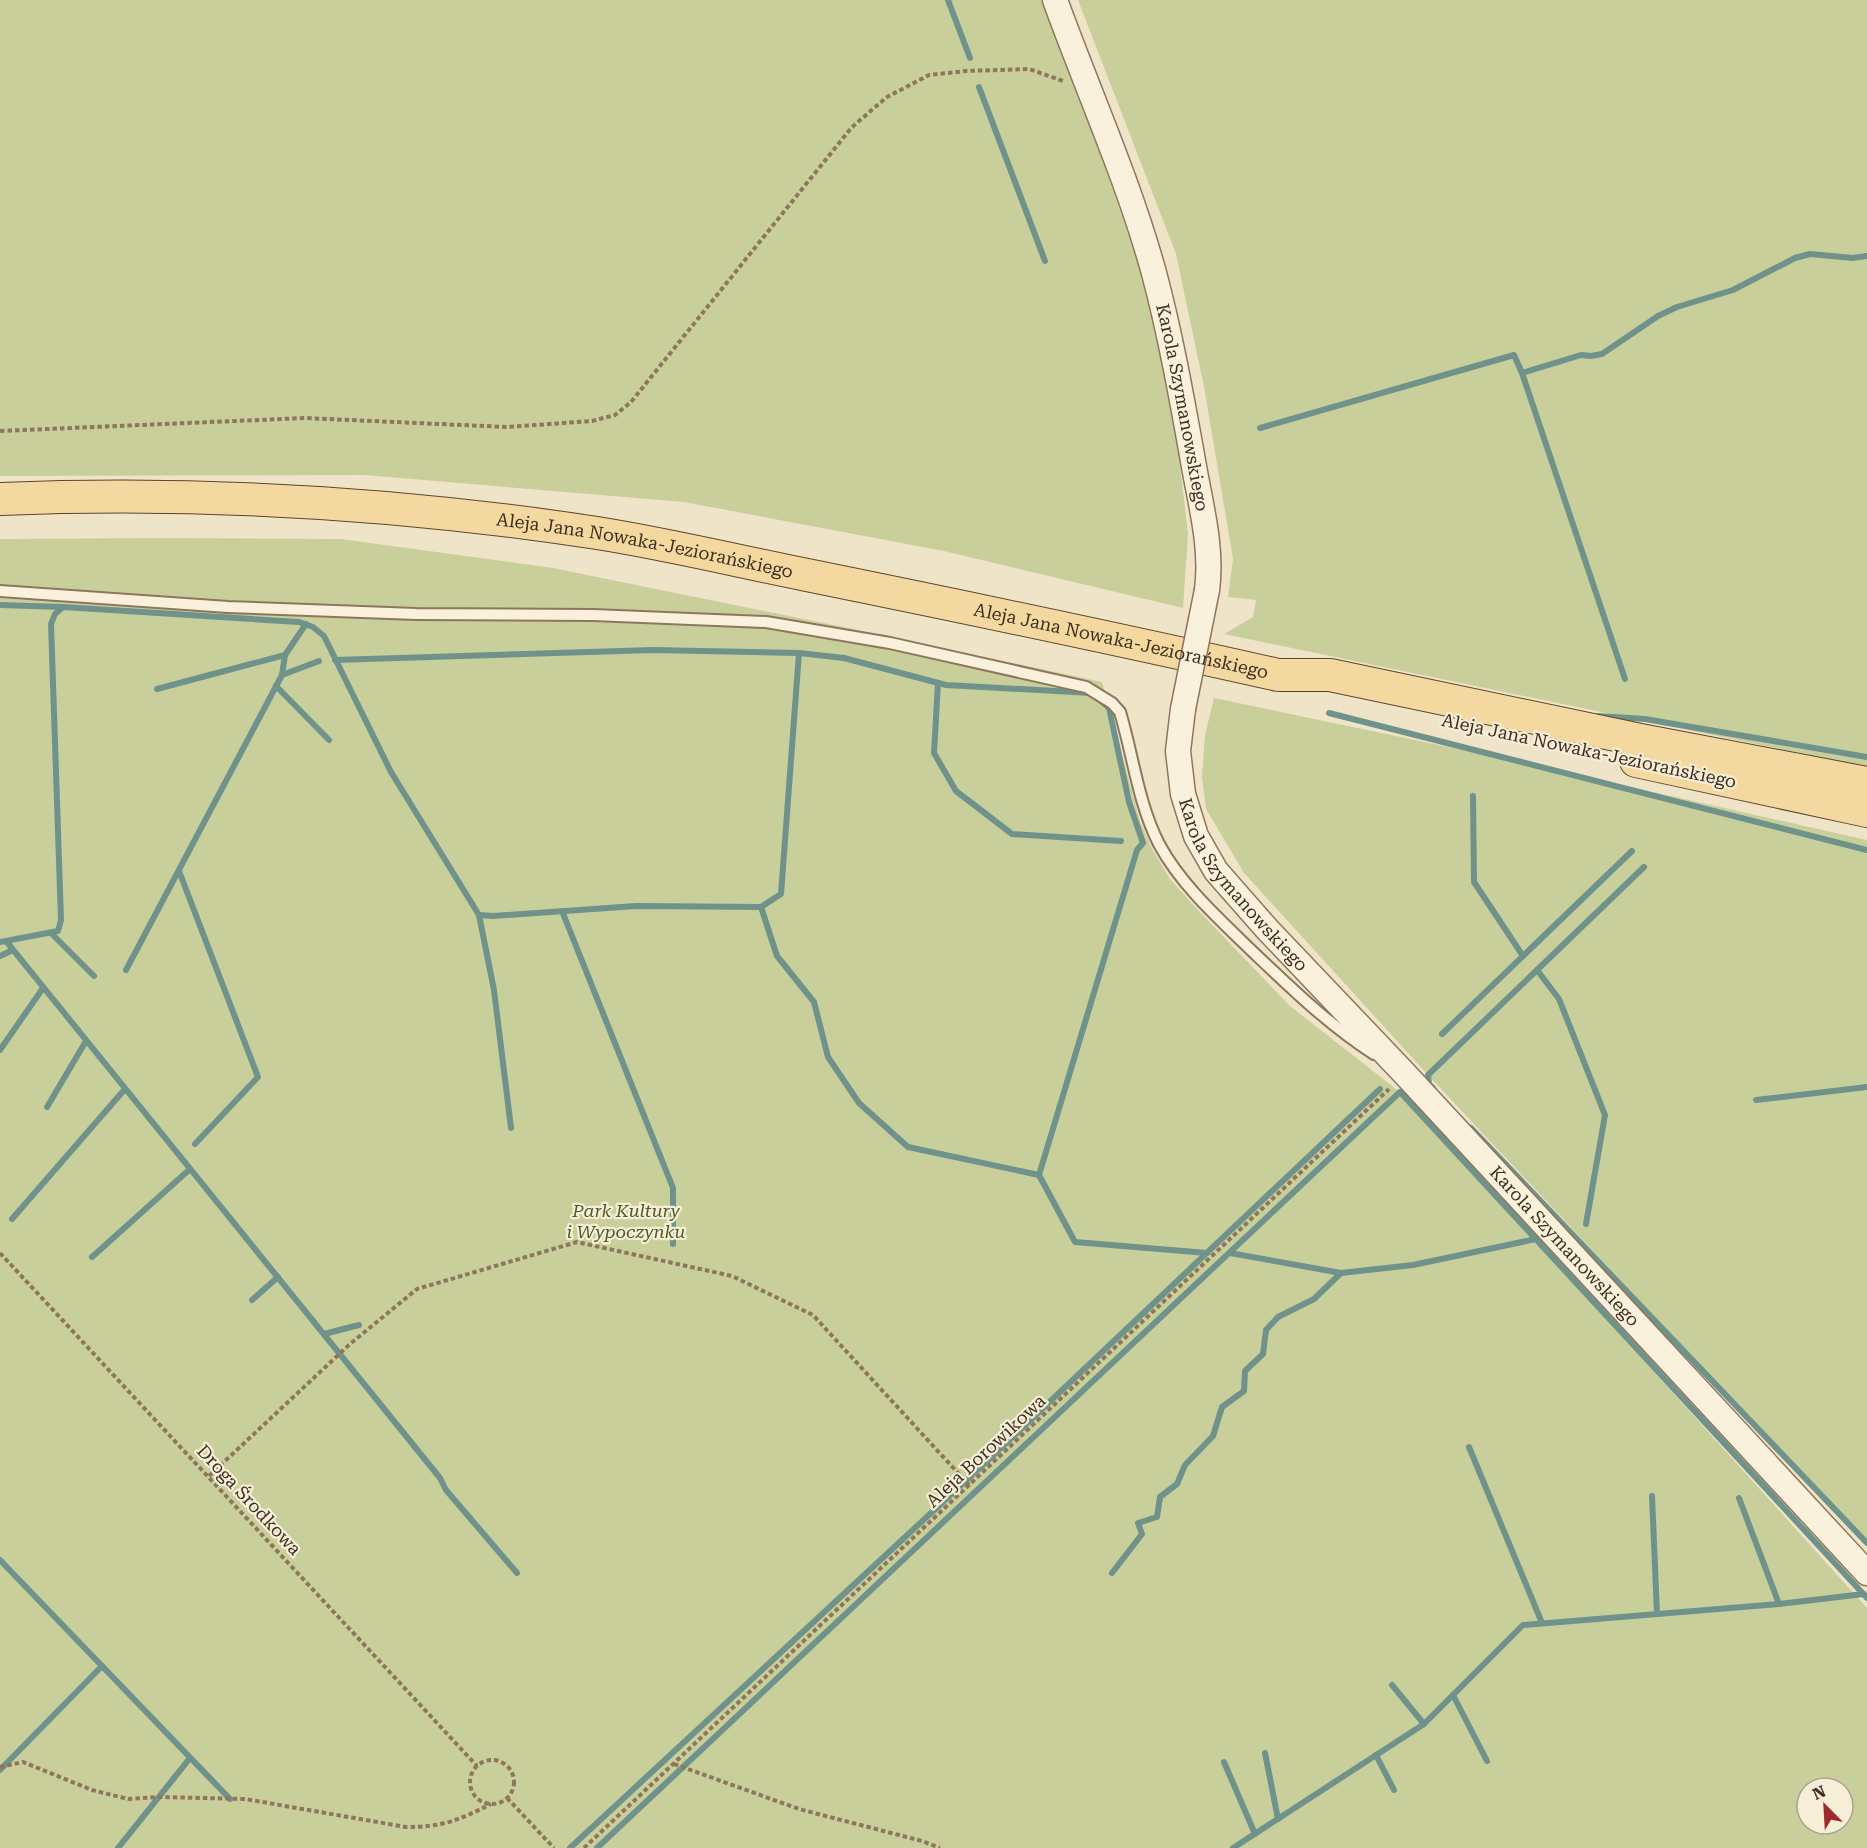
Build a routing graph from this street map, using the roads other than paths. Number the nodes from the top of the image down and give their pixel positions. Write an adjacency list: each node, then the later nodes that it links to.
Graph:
1 (1055, 0): 9 (street, Karola Szymanowskiego, bridge)
2 (0, 499): 4 (main road, Aleja Jana Nowaka-Jeziorańskiego)
3 (0, 591): 9 (lane)
4 (1278, 675): 5 (main road, Aleja Jana Nowaka-Jeziorańskiego); 6 (main road, Aleja Jana Nowaka-Jeziorańskiego)
5 (1867, 783)
6 (1765, 788): 7 (main road, Aleja Jana Nowaka-Jeziorańskiego); 8 (main road)
7 (1867, 811)
8 (1867, 825)
9 (1405, 1074): 10 (street, Karola Szymanowskiego)
10 (1867, 1573)

